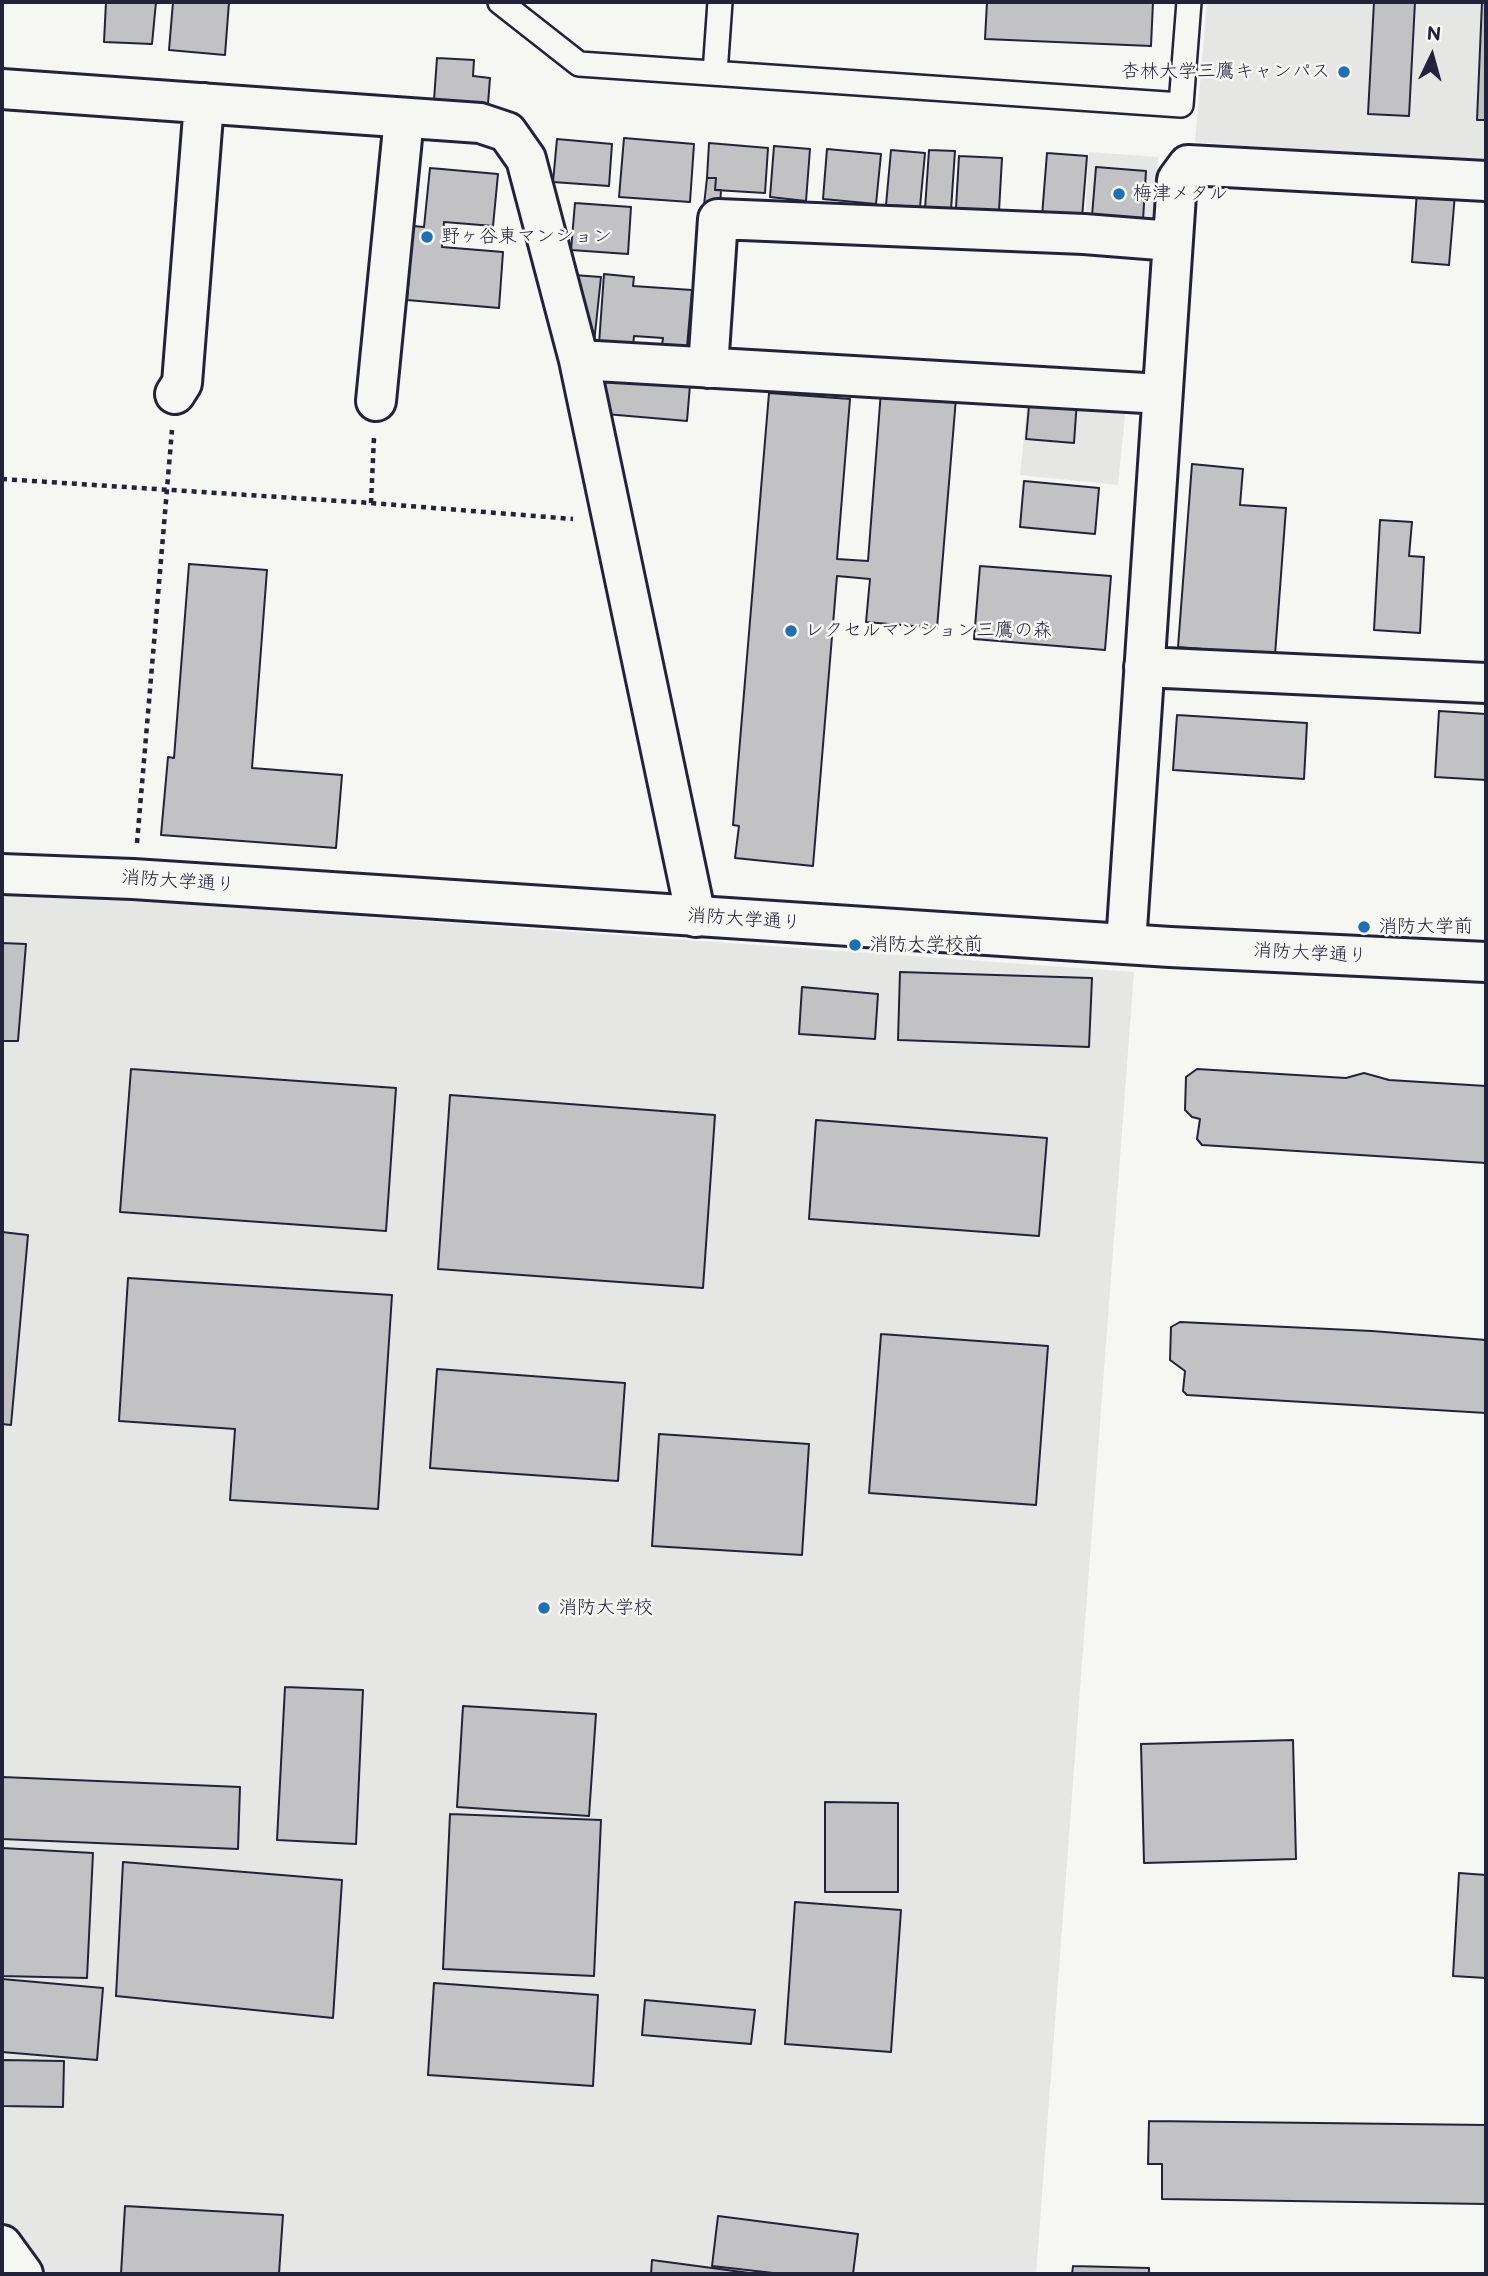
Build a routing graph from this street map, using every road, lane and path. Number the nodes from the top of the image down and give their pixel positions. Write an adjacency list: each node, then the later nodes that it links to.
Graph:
1 (500, 2): 4 (lane)
2 (720, 2): 4 (lane)
3 (1189, 2): 4 (lane)
4 (715, 73)
5 (2, 89): 6 (street)
6 (204, 103): 7 (street); 12 (street)
7 (404, 118): 10 (street); 14 (street)
8 (1486, 181): 9 (street)
9 (1172, 241): 11 (street); 13 (street)
10 (579, 360): 11 (street); 18 (street)
11 (708, 368): 13 (street)
12 (175, 394): 16 (path)
13 (1162, 394): 19 (street)
14 (376, 401): 17 (path)
15 (2, 479): 16 (path)
16 (169, 490): 17 (path); 22 (path)
17 (371, 503): 18 (path)
18 (612, 522): 23 (street)
19 (1144, 667): 20 (street); 24 (street)
20 (1486, 683)
21 (2, 874): 22 (street, 消防大学通り)
22 (133, 879): 23 (street, 消防大学通り)
23 (696, 917): 24 (street, 消防大学通り)
24 (1126, 944): 25 (street, 消防大学通り)
25 (1486, 962)

